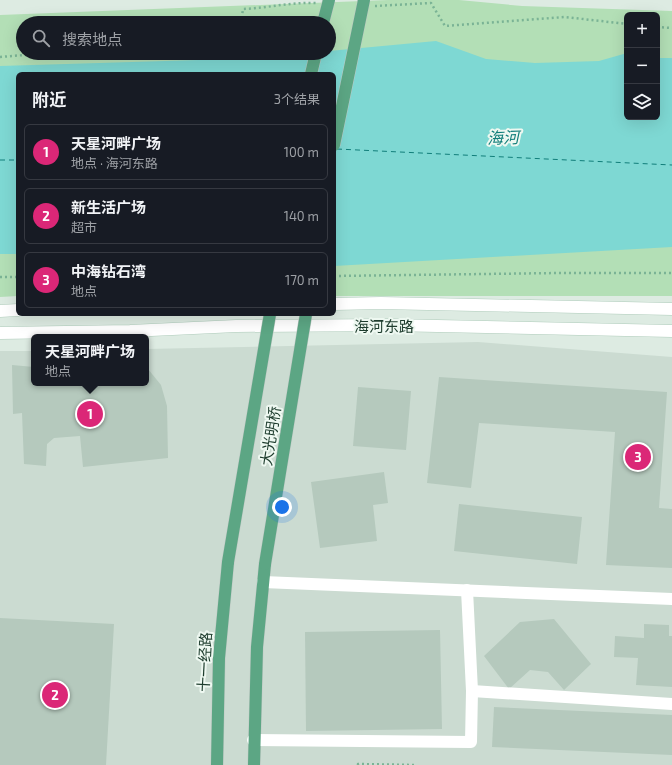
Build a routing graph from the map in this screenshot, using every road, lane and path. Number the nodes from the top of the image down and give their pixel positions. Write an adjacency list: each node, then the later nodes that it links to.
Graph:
1 (328, 0): 5 (main road, bridge)
2 (297, 2): 4 (path)
3 (367, 3): 6 (path); 13 (main road, bridge)
4 (242, 16)
5 (325, 16)
6 (624, 24)
7 (660, 27): 8 (path)
8 (672, 28)
9 (16, 56): 10 (path)
10 (0, 57)
11 (314, 60): 12 (main road)
12 (311, 72)
13 (336, 136)
14 (672, 273): 15 (path)
15 (336, 276)
16 (16, 277): 17 (path)
17 (0, 278)
18 (336, 304): 19 (main road, 海河东路)
19 (672, 309)
20 (16, 310): 21 (main road)
21 (0, 311)
22 (270, 316): 26 (main road, 大光明桥, bridge)
23 (306, 316): 27 (main road, 大光明桥, bridge)
24 (672, 331): 25 (main road, 海河东路)
25 (0, 333)
26 (228, 562): 33 (main road, 十一经路)
27 (262, 582): 28 (main road); 32 (main road)
28 (467, 590): 29 (main road); 30 (main road)
29 (672, 599)
30 (472, 691): 31 (main road); 32 (main road)
31 (672, 704)
32 (253, 740): 34 (main road)
33 (216, 765)
34 (254, 765)
35 (358, 765): 36 (path)
36 (416, 765)

